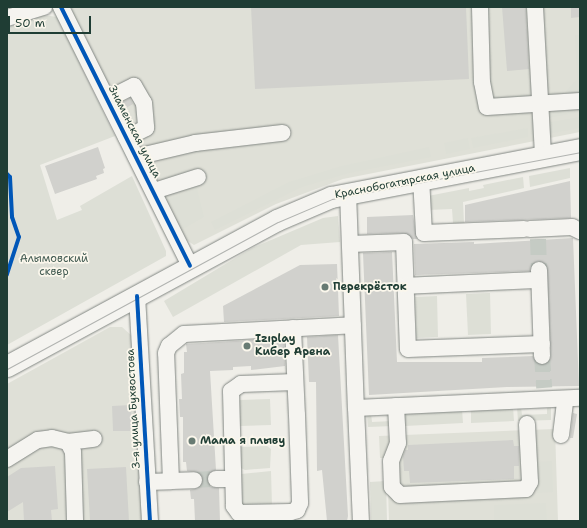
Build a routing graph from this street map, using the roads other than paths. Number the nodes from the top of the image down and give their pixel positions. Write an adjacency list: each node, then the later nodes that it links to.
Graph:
1 (44, 7): 5 (street)
2 (61, 7): 6 (street, Знаменская улица)
3 (480, 7): 8 (street)
4 (535, 7): 8 (street)
5 (9, 14)
6 (108, 99): 10 (street, Знаменская улица); 10 (street)
7 (580, 101): 8 (street)
8 (540, 105): 12 (street)
9 (282, 133): 13 (street)
10 (126, 138): 13 (street, Знаменская улица)
11 (580, 149): 12 (main road, Краснобогатырская улица)
12 (543, 156): 15 (main road, Краснобогатырская улица)
13 (136, 157): 16 (street, Знаменская улица)
14 (198, 177): 16 (street)
15 (422, 178): 17 (main road, Краснобогатырская улица); 18 (street)
16 (154, 191): 20 (street, Знаменская улица)
17 (348, 193): 19 (street); 20 (main road, Краснобогатырская улица)
18 (580, 231)
19 (350, 244): 21 (street); 23 (street)
20 (190, 266): 22 (main road, Краснобогатырская улица)
21 (405, 286): 21 (street)
22 (137, 296): 25 (main road, Краснобогатырская улица); 39 (street, 3-я улица Бухвостова)
23 (353, 326): 24 (street); 29 (street)
24 (293, 328): 26 (street); 38 (street)
25 (7, 366)
26 (296, 382): 35 (street); 35 (street)
27 (572, 399): 28 (street); 31 (street)
28 (396, 406): 29 (street); 30 (street)
29 (356, 408): 42 (street)
30 (527, 424)
31 (561, 435)
32 (94, 439): 33 (street)
33 (68, 442): 34 (street); 40 (street)
34 (7, 459)
35 (233, 478): 36 (street)
36 (216, 479)
37 (194, 480): 38 (street)
38 (171, 481): 39 (street)
39 (147, 482): 41 (street, 3-я улица Бухвостова)
40 (75, 521)
41 (150, 521)
42 (361, 521)

